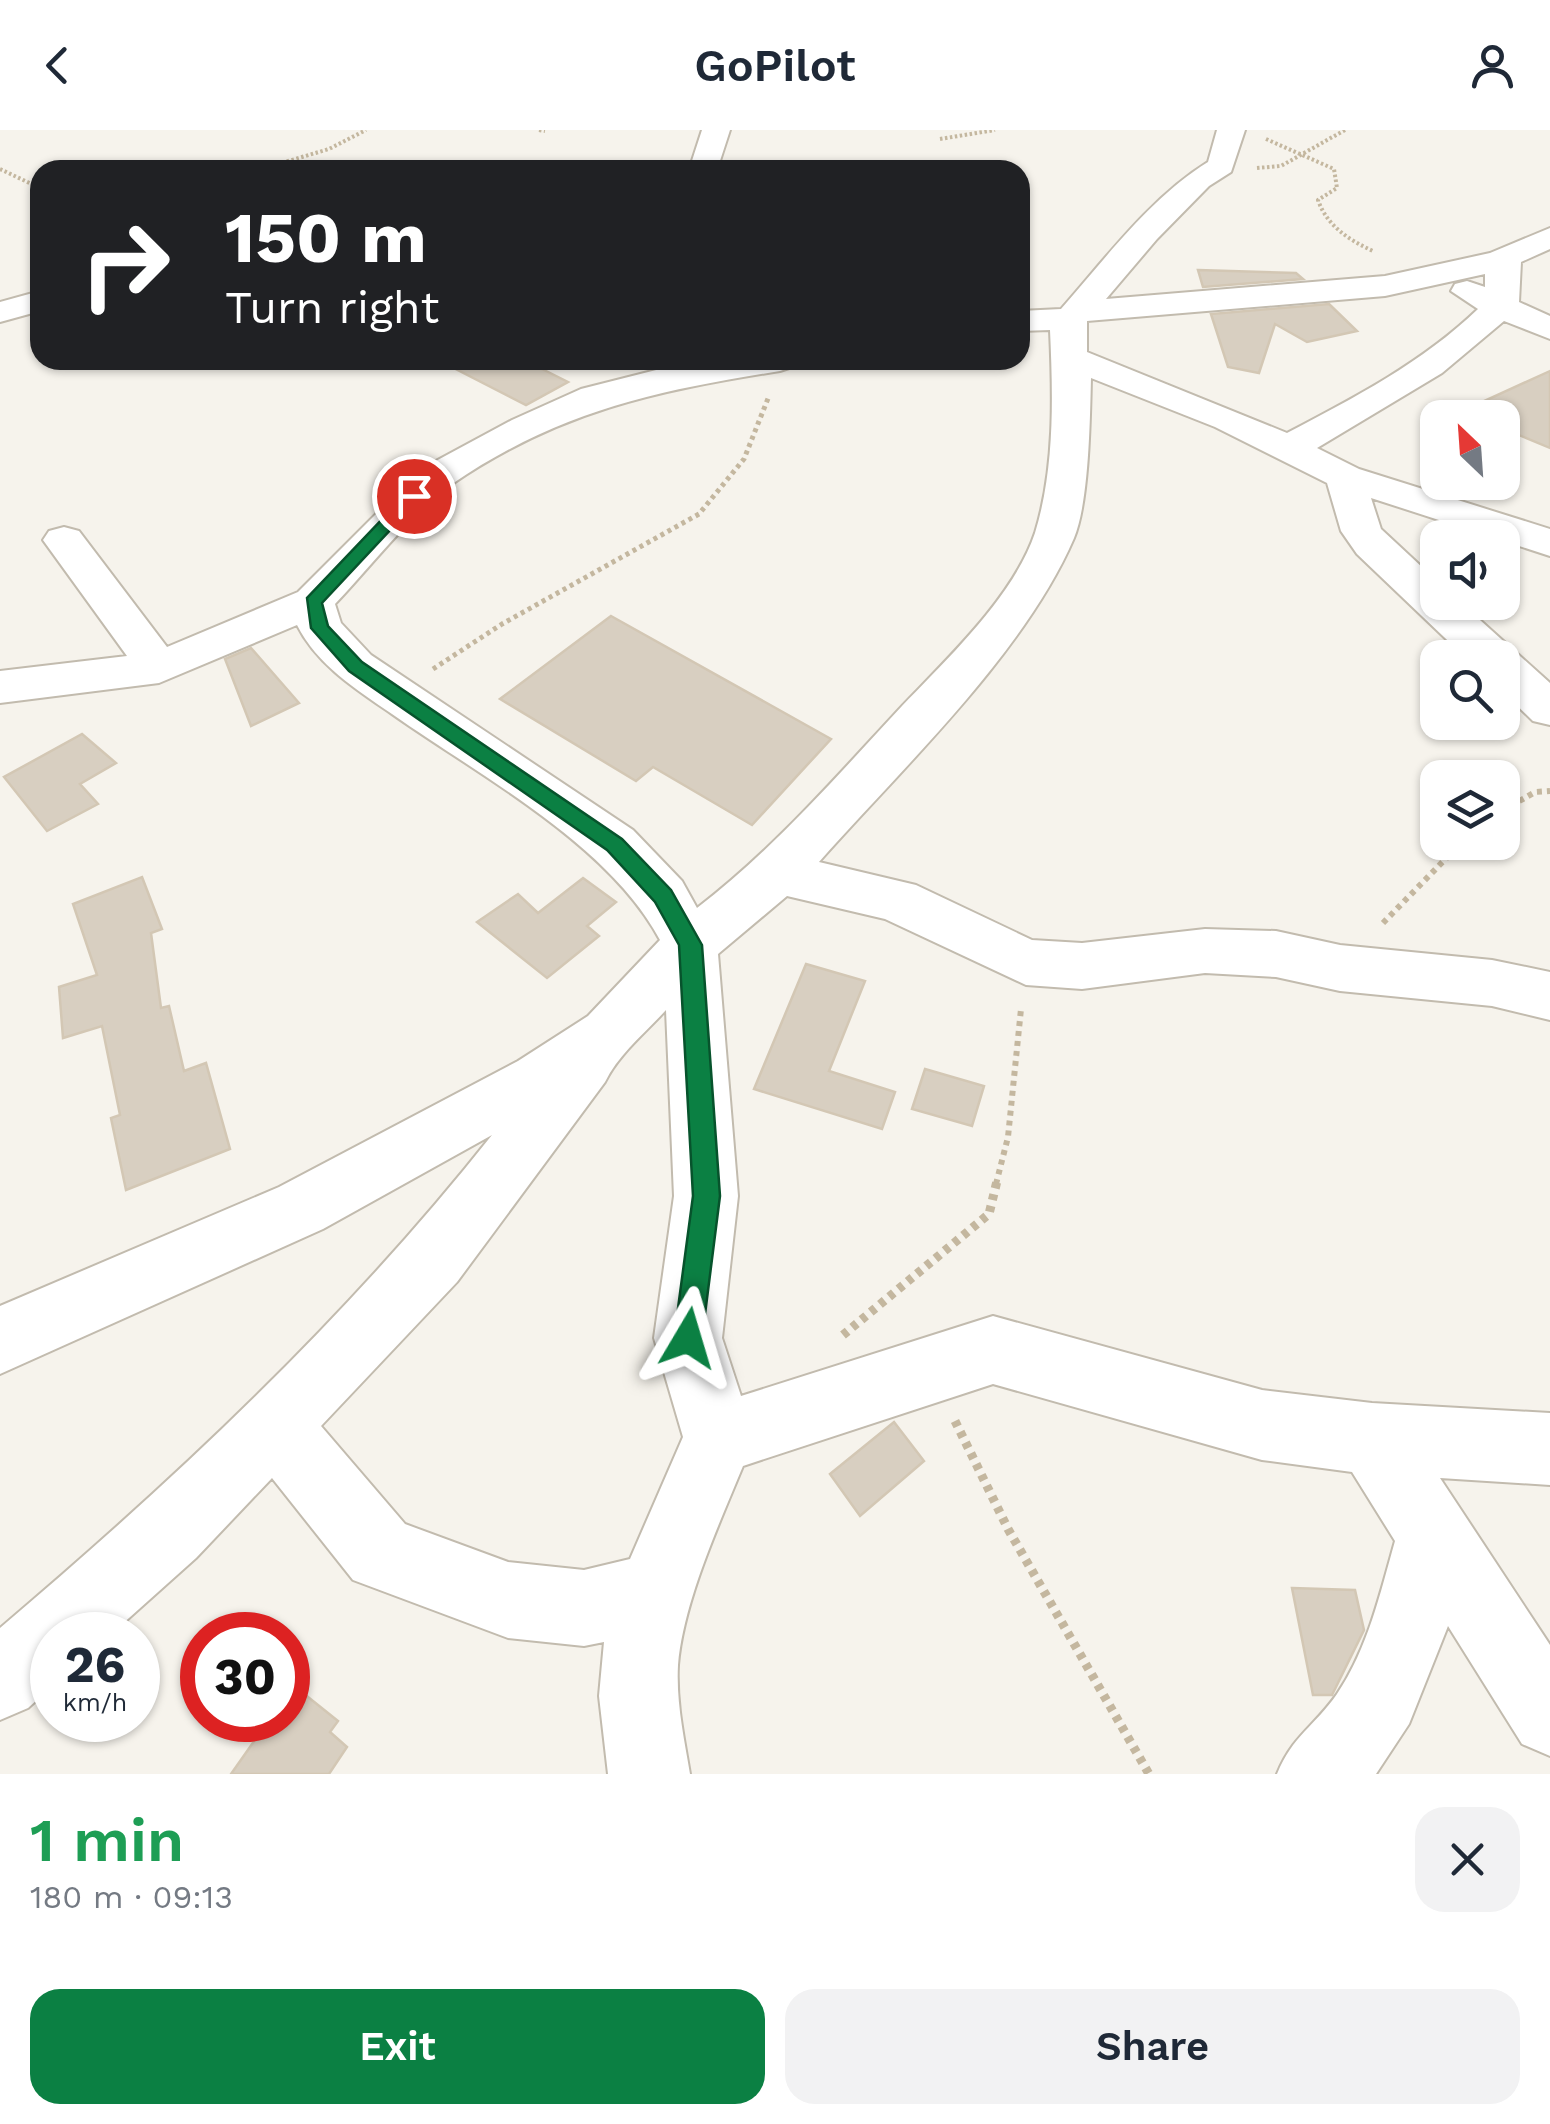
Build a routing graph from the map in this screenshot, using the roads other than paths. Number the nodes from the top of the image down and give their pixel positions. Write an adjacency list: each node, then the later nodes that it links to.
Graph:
1 (716, 130): 3 (street)
2 (1236, 144): 11 (street)
3 (707, 160)
4 (1550, 237): 5 (street)
5 (1506, 260): 6 (street); 8 (street)
6 (1428, 277): 8 (street); 11 (street)
7 (30, 304): 9 (street)
8 (1502, 304): 12 (street); 15 (street)
9 (0, 312)
10 (1030, 322): 11 (street)
11 (1075, 329): 15 (street); 25 (street)
12 (1550, 329)
13 (776, 375): 14 (street)
14 (597, 378): 19 (street)
15 (1290, 447): 16 (street)
16 (1344, 477): 18 (street); 20 (street)
17 (64, 540): 21 (street)
18 (1550, 543)
19 (313, 602): 21 (street); 26 (street)
20 (1475, 640)
21 (158, 668): 23 (street)
22 (1520, 682): 24 (street)
23 (0, 687)
24 (1550, 709)
25 (778, 874): 26 (street); 27 (street)
26 (690, 945): 28 (street); 31 (street)
27 (1550, 996)
28 (608, 1034): 29 (street); 30 (street)
29 (0, 1340)
30 (274, 1425): 35 (street); 36 (street)
31 (719, 1438): 32 (street); 35 (street)
32 (1372, 1439): 33 (street); 34 (street)
33 (1550, 1449)
34 (1434, 1534): 37 (street); 39 (street)
35 (660, 1591): 38 (street)
36 (0, 1680)
37 (1550, 1716)
38 (649, 1774)
39 (1318, 1774)

